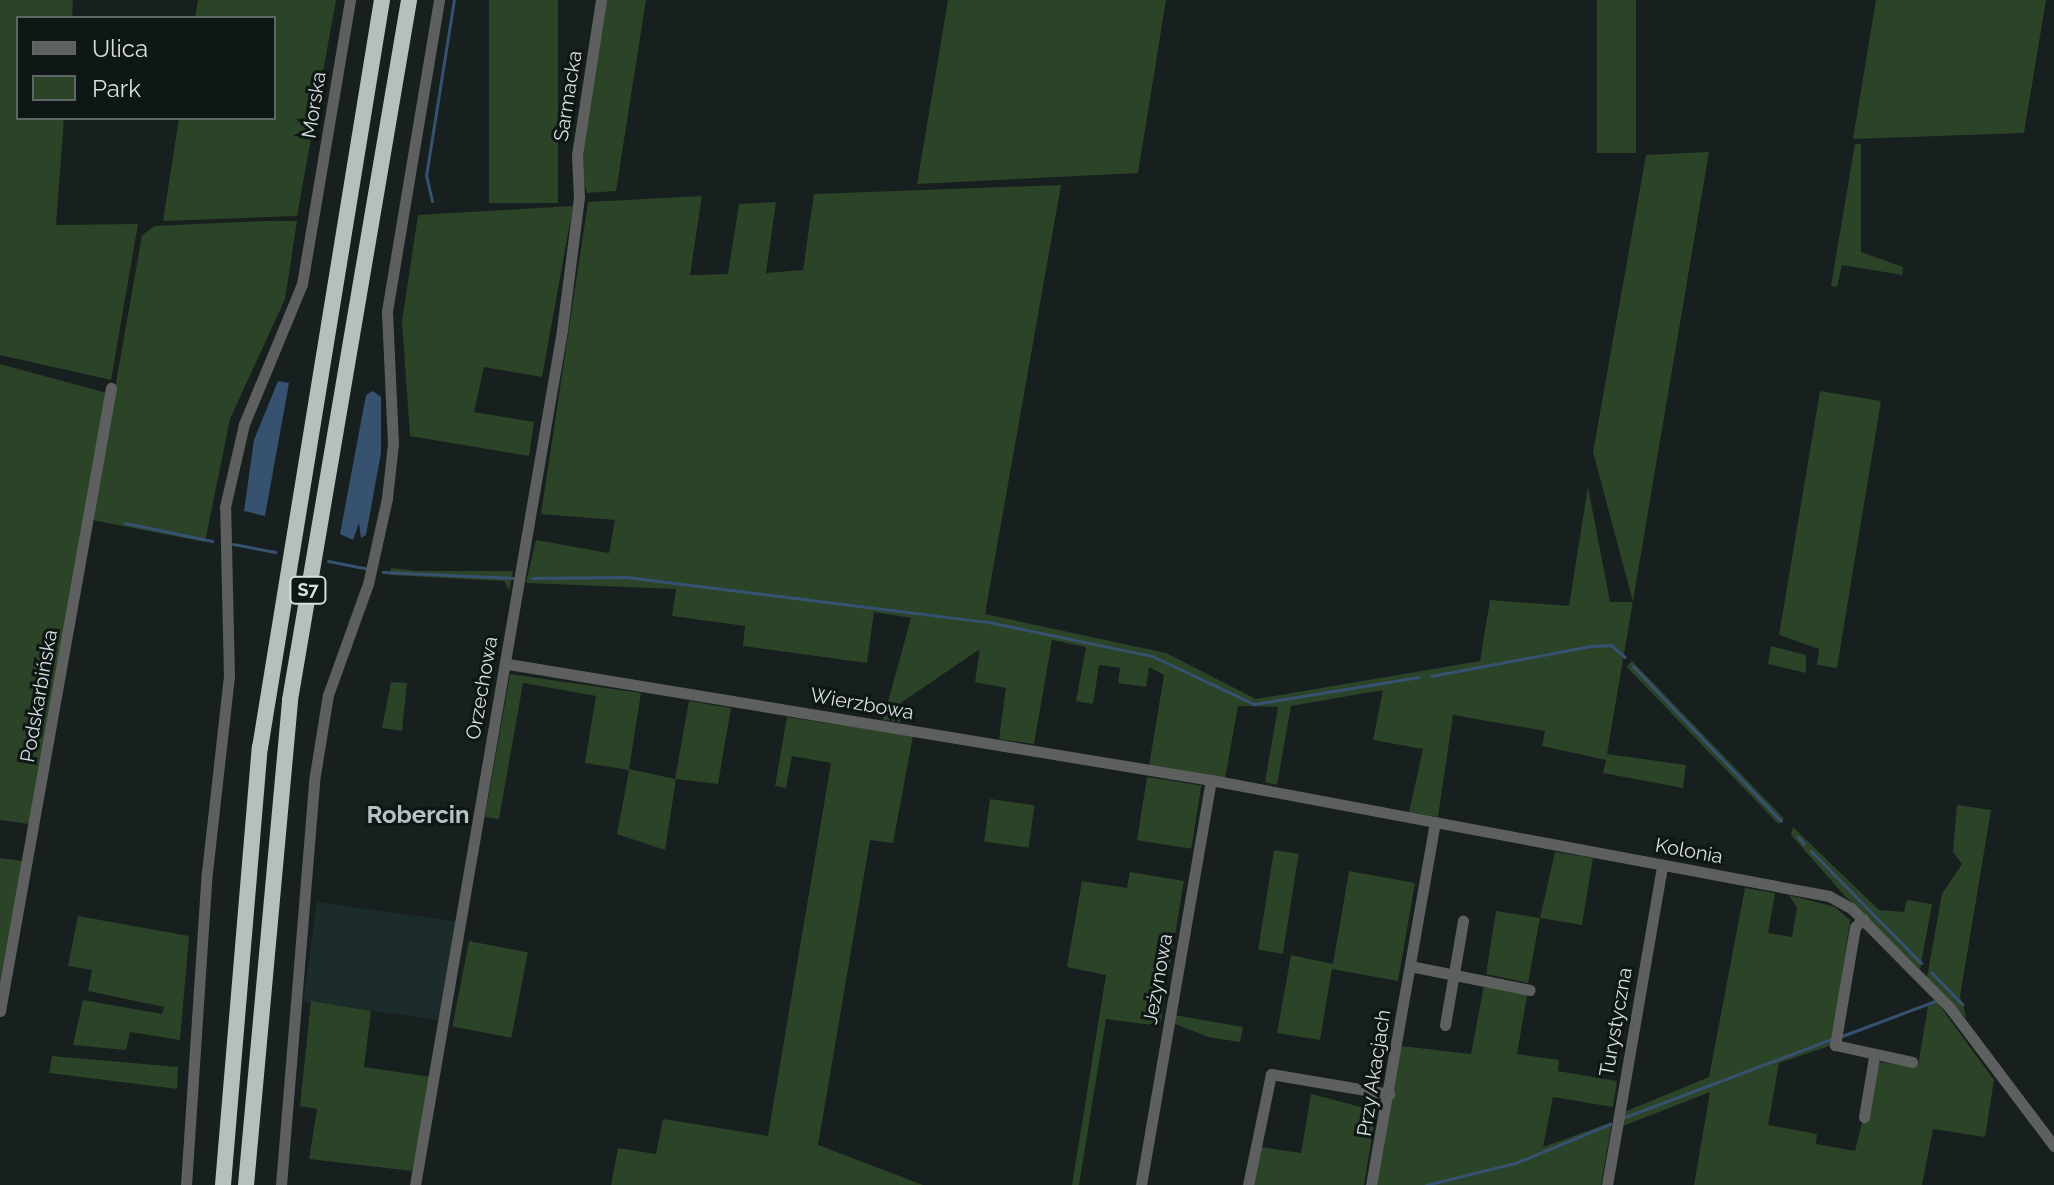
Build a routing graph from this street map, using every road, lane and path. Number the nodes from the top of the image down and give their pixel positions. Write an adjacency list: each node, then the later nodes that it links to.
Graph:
1 (350, 0): 24 (street, Morska)
2 (382, 0): 25 (highway, S7)
3 (409, 0): 26 (highway, S7)
4 (439, 0): 27 (street)
5 (601, 0): 6 (street, Sarmacka)
6 (579, 198): 8 (street, Orzechowa)
7 (111, 388): 17 (street, Podskarbińska)
8 (508, 664): 9 (street, Wierzbowa); 28 (street, Orzechowa)
9 (1211, 780): 10 (street, Kolonia); 29 (street, Jeżynowa)
10 (1435, 823): 11 (street, Kolonia); 14 (street, Przy Akacjach)
11 (1662, 865): 12 (street, Kolonia); 32 (street, Turystyczna)
12 (1863, 919): 19 (street); 23 (street, Kolonia)
13 (1463, 921): 15 (street)
14 (1410, 966): 15 (street); 21 (street, Przy Akacjach)
15 (1454, 975): 16 (street); 18 (street)
16 (1530, 990)
17 (0, 1011)
18 (1445, 1025)
19 (1874, 1057): 20 (street); 22 (street)
20 (1912, 1062)
21 (1389, 1094): 30 (street); 31 (street, Przy Akacjach)
22 (1864, 1117)
23 (2054, 1146)
24 (186, 1185)
25 (223, 1185)
26 (246, 1185)
27 (281, 1185)
28 (415, 1185)
29 (1141, 1185)
30 (1248, 1185)
31 (1371, 1185)
32 (1607, 1185)

